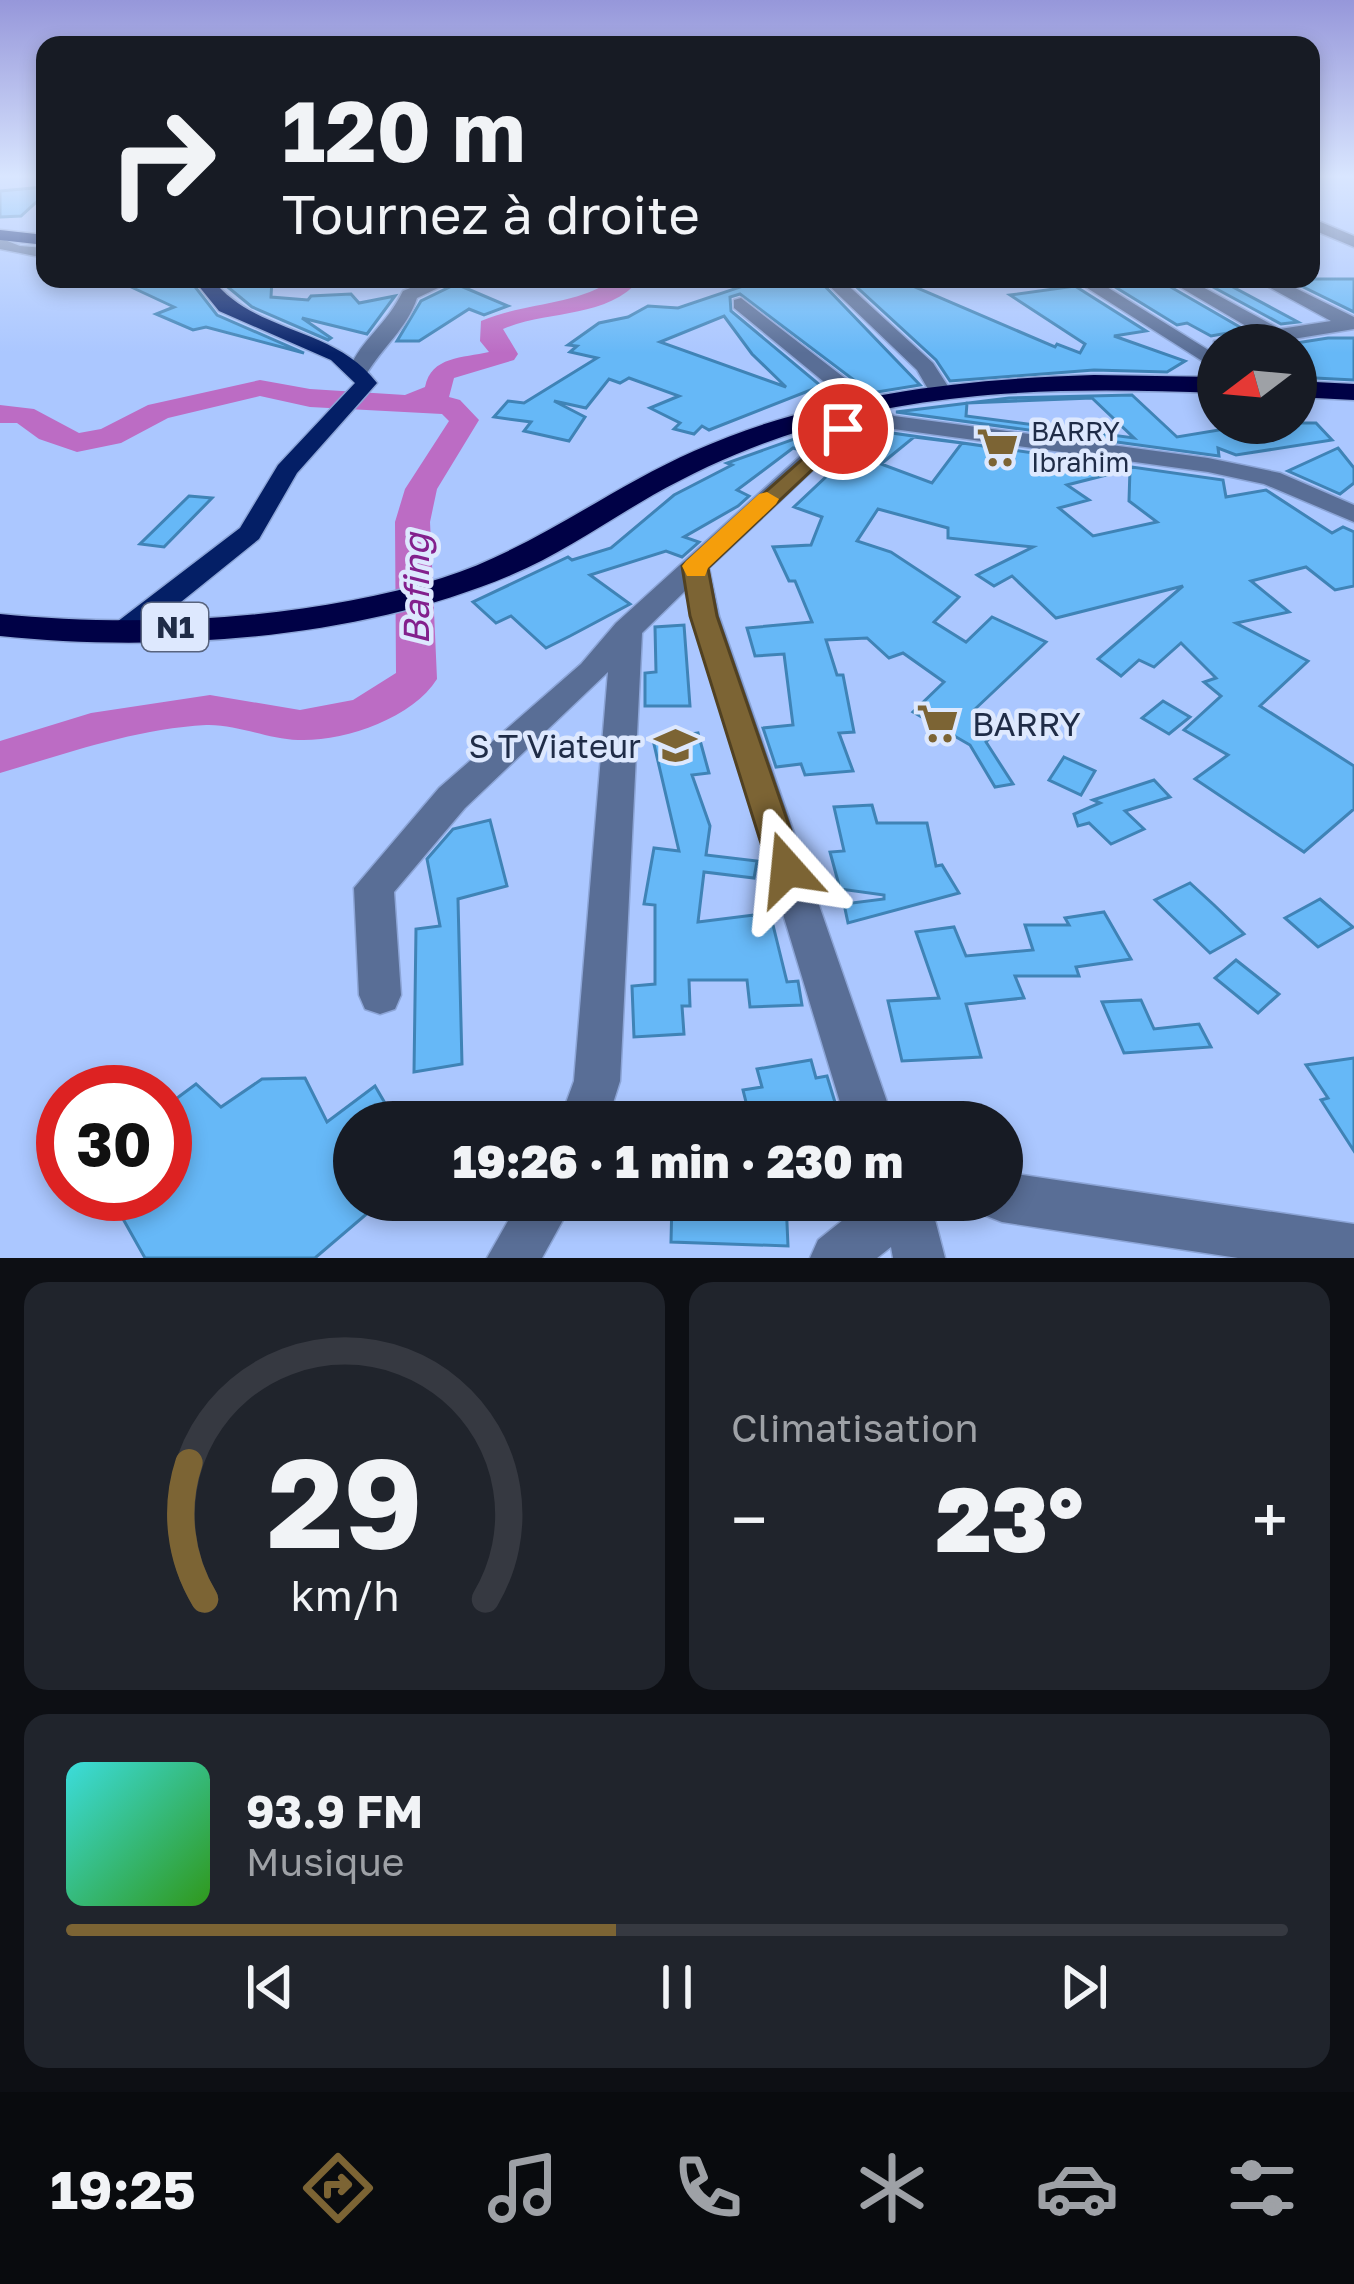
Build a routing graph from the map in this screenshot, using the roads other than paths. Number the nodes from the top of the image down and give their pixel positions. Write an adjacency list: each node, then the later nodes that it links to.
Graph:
1 (0, 239): 2 (main road); 3 (street)
2 (36, 240)
3 (36, 252)
4 (211, 288): 18 (main road)
5 (426, 288): 18 (street)
6 (841, 288): 17 (street)
7 (1096, 288): 14 (street)
8 (1191, 288): 12 (street)
9 (1281, 288): 11 (street)
10 (741, 304): 20 (street)
11 (1352, 323): 13 (street)
12 (1256, 324)
13 (1317, 329)
14 (1195, 350)
15 (1197, 384): 17 (highway, N1)
16 (1317, 390): 19 (highway)
17 (940, 391): 20 (highway, N1)
18 (354, 392): 26 (main road)
19 (1354, 392)
20 (867, 404): 21 (highway, N1); 22 (street)
21 (828, 414): 23 (street); 26 (highway, N1)
22 (1354, 514)
23 (695, 566): 25 (street); 29 (street)
24 (0, 625): 26 (highway, N1)
25 (627, 630): 27 (street); 28 (street)
26 (124, 632)
27 (380, 995)
28 (590, 1101)
29 (863, 1101)
30 (1023, 1201): 34 (street)
31 (536, 1221): 36 (street)
32 (883, 1221): 37 (street)
33 (913, 1221): 38 (street)
34 (1262, 1247): 35 (street)
35 (1354, 1250)
36 (513, 1258)
37 (836, 1258)
38 (919, 1258)

